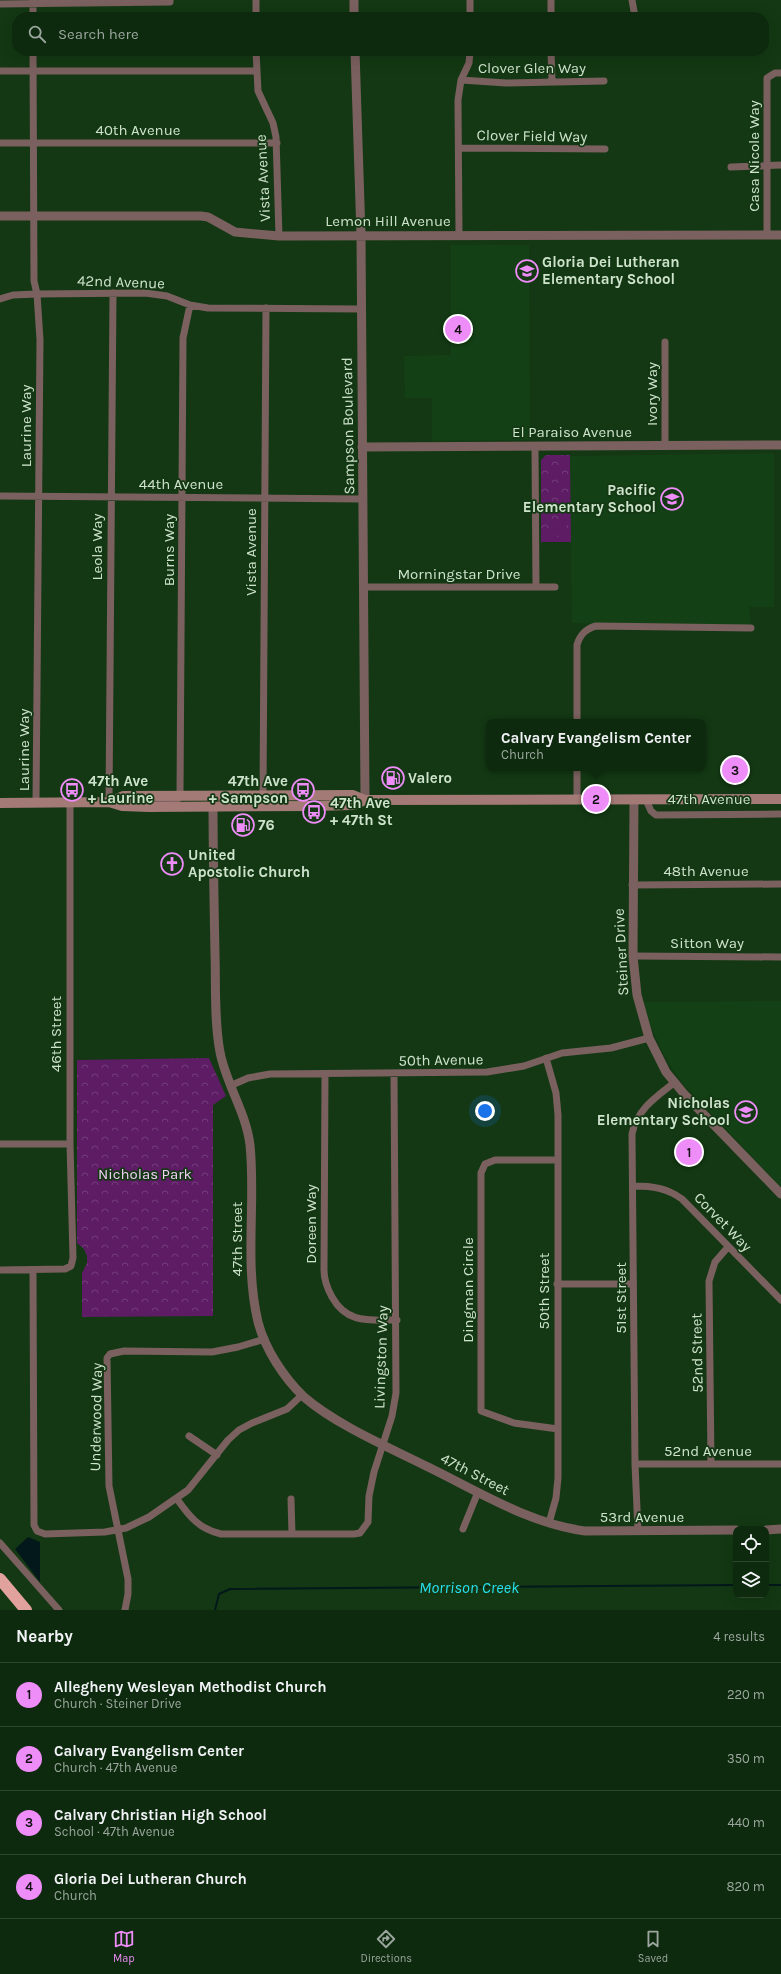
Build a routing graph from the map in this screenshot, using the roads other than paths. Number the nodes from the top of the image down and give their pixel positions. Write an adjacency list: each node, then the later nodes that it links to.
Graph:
1 (256, 0): 9 (street)
2 (354, 0): 10 (street)
3 (470, 0): 11 (street)
4 (551, 0): 12 (street)
5 (632, 0): 13 (street)
6 (170, 1): 7 (street)
7 (33, 2): 8 (street)
8 (0, 4)
9 (256, 12)
10 (354, 12)
11 (470, 12)
12 (551, 12)
13 (633, 12)
14 (33, 56): 20 (street, Laurine Way)
15 (256, 56): 21 (street, Vista Avenue)
16 (355, 56): 36 (street, Sampson Boulevard)
17 (469, 56): 23 (street)
18 (551, 56): 24 (street)
19 (0, 71): 20 (street)
20 (33, 71): 21 (street); 27 (street, Laurine Way)
21 (256, 71): 28 (street, Vista Avenue)
22 (781, 73): 33 (street, Casa Nicole Way)
23 (460, 80): 24 (street, Clover Glen Way); 29 (street)
24 (552, 82): 25 (street, Clover Glen Way)
25 (604, 82)
26 (0, 143): 27 (street, 40th Avenue)
27 (33, 143): 28 (street, 40th Avenue); 35 (street, Laurine Way)
28 (277, 143): 39 (street, Vista Avenue)
29 (459, 148): 30 (street, Clover Field Way); 40 (street)
30 (605, 150)
31 (781, 165): 33 (street)
32 (731, 166): 33 (street)
33 (766, 166): 37 (street, Casa Nicole Way)
34 (0, 216): 35 (street, Lemon Hill Avenue)
35 (33, 216): 39 (street, Lemon Hill Avenue); 42 (street, Laurine Way)
36 (361, 235): 39 (street, Lemon Hill Avenue); 40 (street, Lemon Hill Avenue); 46 (street, Sampson Boulevard)
37 (767, 235): 38 (street, Lemon Hill Avenue); 40 (street, Lemon Hill Avenue)
38 (781, 235)
39 (279, 236)
40 (459, 236)
41 (113, 293): 42 (street, 42nd Avenue); 44 (street, 42nd Avenue); 54 (street, Leola Way)
42 (37, 294): 43 (street, 42nd Avenue); 53 (street, Laurine Way)
43 (0, 299)
44 (190, 305): 45 (street, 42nd Avenue); 55 (street, Burns Way)
45 (266, 308): 46 (street, 42nd Avenue); 56 (street, Vista Avenue)
46 (360, 310): 50 (street, Sampson Boulevard)
47 (665, 342): 49 (street, Ivory Way)
48 (781, 445): 49 (street, El Paraiso Avenue)
49 (665, 446): 51 (street, El Paraiso Avenue)
50 (362, 447): 51 (street, El Paraiso Avenue); 57 (street, Sampson Boulevard)
51 (535, 447): 60 (street)
52 (0, 496): 53 (street, 44th Avenue)
53 (39, 496): 54 (street, 44th Avenue); 74 (street, Laurine Way)
54 (110, 497): 55 (street, 44th Avenue); 72 (street, Leola Way)
55 (182, 497): 56 (street, 44th Avenue); 64 (street, Burns Way)
56 (264, 498): 57 (street, 44th Avenue); 65 (street, Vista Avenue)
57 (363, 499): 58 (street, Sampson Boulevard)
58 (363, 587): 60 (street, Morningstar Drive); 67 (street, Sampson Boulevard)
59 (555, 587): 60 (street, Morningstar Drive)
60 (536, 588)
61 (751, 628): 62 (street)
62 (577, 719)
63 (577, 771): 68 (street)
64 (180, 796): 71 (main road, 47th Avenue); 72 (main road, 47th Avenue); 76 (street)
65 (263, 796): 67 (main road, 47th Avenue); 71 (main road, 47th Avenue)
66 (781, 799): 70 (main road, 47th Avenue)
67 (365, 800): 68 (main road, 47th Avenue); 71 (main road, 47th Avenue)
68 (576, 800): 69 (main road, 47th Avenue)
69 (634, 800): 70 (main road, 47th Avenue); 79 (street, Steiner Drive)
70 (646, 800): 77 (street, 47th Avenue)
71 (213, 801): 76 (main road, 47th Avenue); 87 (street, 47th Street)
72 (109, 802): 75 (main road, 47th Avenue); 76 (main road, 47th Avenue)
73 (0, 803): 74 (main road, 47th Avenue)
74 (36, 803): 75 (main road, 47th Avenue)
75 (70, 803): 89 (street, 46th Street)
76 (122, 806)
77 (781, 814)
78 (781, 884): 79 (street, 48th Avenue)
79 (632, 885): 80 (street, Steiner Drive)
80 (633, 956): 81 (street, Sitton Way); 82 (street, Steiner Drive)
81 (781, 957)
82 (649, 1038): 83 (street, 50th Avenue); 86 (street, Steiner Drive)
83 (546, 1058): 84 (street, 50th Avenue); 90 (street, 50th Street)
84 (394, 1074): 85 (street, 50th Avenue); 99 (street, Livingston Way)
85 (324, 1075): 87 (street, 50th Avenue); 99 (street, Doreen Way)
86 (675, 1082): 91 (street, 51st Street); 92 (street, Steiner Drive)
87 (232, 1085): 100 (street, 47th Street)
88 (0, 1144): 89 (street)
89 (70, 1144): 95 (street, 46th Street)
90 (558, 1160): 96 (street, 50th Street); 102 (street, Dingman Circle)
91 (634, 1186): 93 (street, Corvet Way); 97 (street, 51st Street)
92 (781, 1194)
93 (728, 1246): 98 (street, Corvet Way); 107 (street, 52nd Street)
94 (0, 1270): 95 (street)
95 (33, 1270): 114 (street)
96 (557, 1284): 97 (street); 102 (street, 50th Street)
97 (633, 1284): 106 (street, 51st Street)
98 (781, 1300)
99 (397, 1320): 104 (street, Livingston Way)
100 (265, 1338): 101 (street, 47th Street); 114 (street, Underwood Way)
101 (302, 1395): 104 (street, 47th Street); 105 (street)
102 (558, 1430): 112 (street, 50th Street)
103 (189, 1436): 105 (street)
104 (382, 1444): 109 (street, 47th Street); 119 (street, Livingston Way)
105 (217, 1456): 111 (street)
106 (635, 1464): 107 (street, 52nd Avenue); 118 (street, 51st Street)
107 (711, 1464): 108 (street, 52nd Avenue)
108 (781, 1464)
109 (478, 1492): 112 (street, 47th Street); 113 (street)
110 (292, 1498): 119 (street)
111 (177, 1499): 114 (street); 119 (street, Livingston Way)
112 (548, 1523): 118 (street, 53rd Avenue)
113 (463, 1528)
114 (117, 1530): 124 (street, Underwood Way)
115 (733, 1530): 118 (street, 53rd Avenue)
116 (769, 1530): 117 (street)
117 (781, 1530)
118 (638, 1531)
119 (292, 1534)
120 (0, 1543): 123 (street)
121 (0, 1579): 122 (highway)
122 (26, 1610)
123 (58, 1610)
124 (125, 1610)

